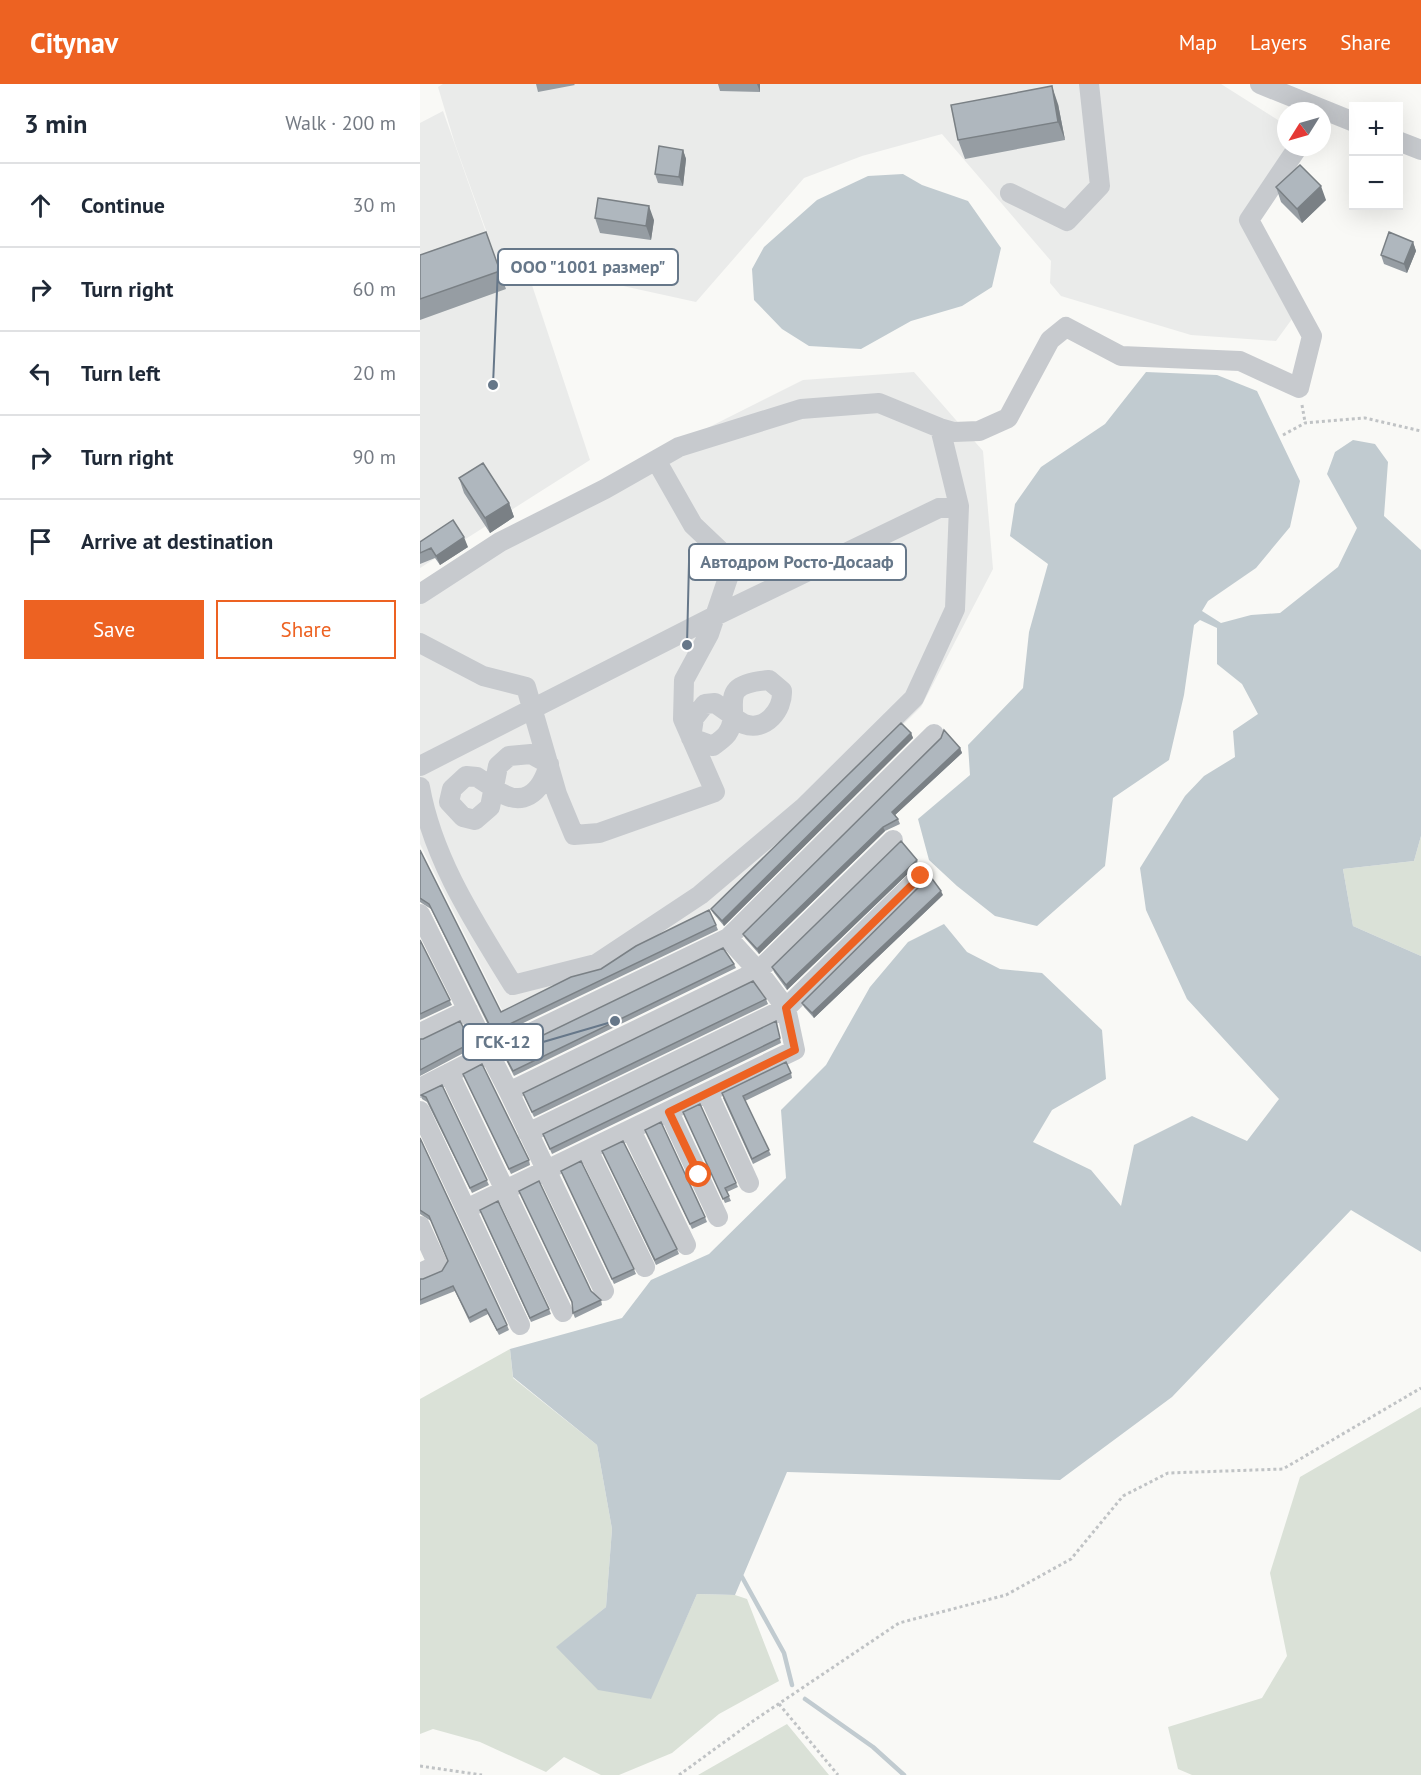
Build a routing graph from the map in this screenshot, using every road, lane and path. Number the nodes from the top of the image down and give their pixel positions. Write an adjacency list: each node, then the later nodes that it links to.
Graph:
1 (1089, 84): 9 (street)
2 (1260, 84): 3 (street)
3 (1302, 102)
4 (1331, 114): 5 (street)
5 (1349, 121)
6 (1403, 143): 7 (street)
7 (1421, 150)
8 (1292, 156): 10 (street)
9 (1010, 193)
10 (940, 428): 13 (street); 14 (street)
11 (1421, 430): 12 (path)
12 (1283, 435)
13 (656, 460): 15 (street); 16 (street)
14 (959, 506): 16 (street); 23 (street)
15 (420, 594)
16 (715, 616): 18 (street); 20 (street)
17 (420, 643): 18 (street)
18 (534, 709): 21 (street); 22 (street)
19 (934, 734): 27 (street)
20 (691, 738): 20 (street); 21 (street)
21 (549, 764): 21 (street)
22 (420, 766)
23 (420, 787)
24 (893, 840): 28 (street)
25 (921, 876): 29 (street)
26 (420, 914): 30 (street)
27 (728, 938): 28 (street); 32 (street)
28 (759, 971): 29 (street); 35 (street)
29 (786, 1008): 36 (street); 40 (street)
30 (468, 1010): 31 (street); 32 (street)
31 (422, 1027)
32 (489, 1053): 33 (street); 35 (street)
33 (449, 1073): 34 (street); 44 (street)
34 (420, 1088)
35 (509, 1092): 40 (street)
36 (708, 1093): 38 (street); 43 (street)
37 (420, 1111): 45 (street)
38 (669, 1112): 39 (street); 46 (street)
39 (631, 1130): 41 (street); 48 (street)
40 (528, 1133): 42 (street)
41 (588, 1150): 42 (street); 49 (street)
42 (546, 1170): 44 (street); 51 (street)
43 (749, 1183)
44 (505, 1190): 45 (street); 52 (street)
45 (466, 1209): 53 (street)
46 (718, 1217)
47 (420, 1226): 50 (street)
48 (686, 1245)
49 (645, 1267)
50 (420, 1273)
51 (604, 1291)
52 (563, 1312)
53 (520, 1325)
54 (1421, 1388): 55 (path)
55 (779, 1704): 58 (path); 59 (path)
56 (420, 1766): 57 (path)
57 (482, 1775)
58 (679, 1775)
59 (838, 1775)

